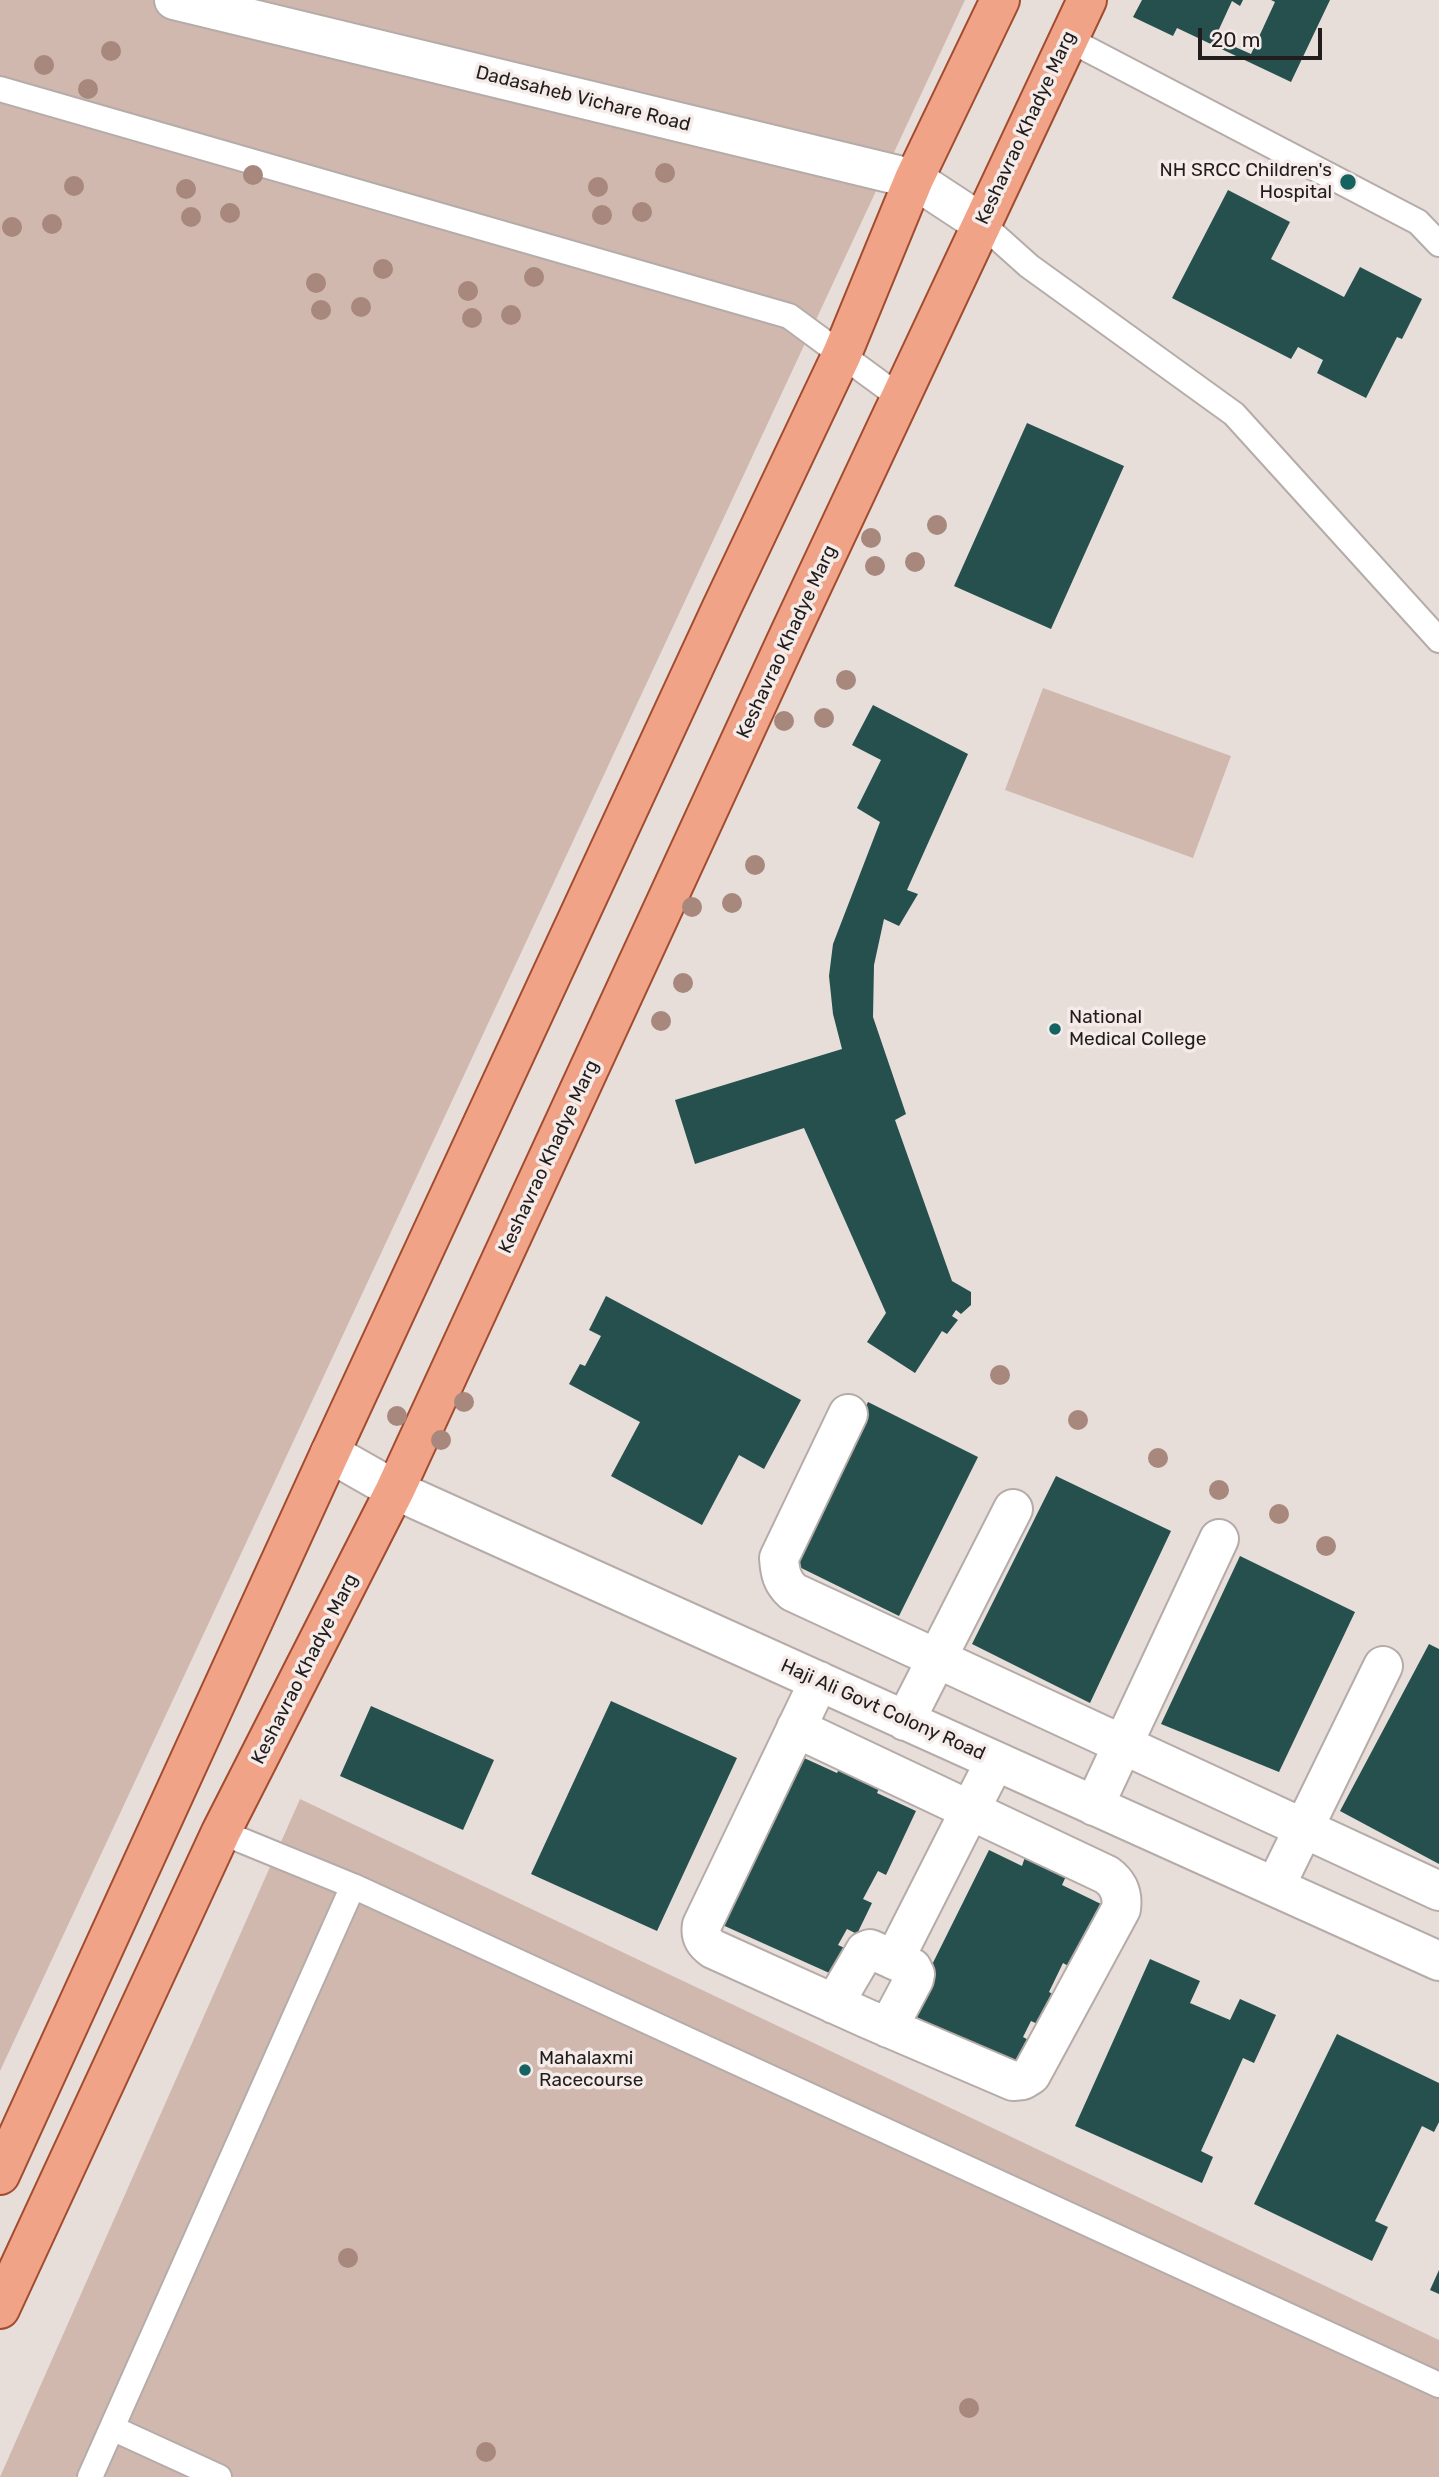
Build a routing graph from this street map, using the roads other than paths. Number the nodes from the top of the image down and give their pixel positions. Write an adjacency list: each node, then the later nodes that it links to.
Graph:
1 (174, 0): 6 (street, Dadasaheb Vichare Road)
2 (1000, 0): 6 (main road)
3 (1087, 0): 4 (main road, Keshavrao Khadye Marg)
4 (1068, 39): 7 (main road, Keshavrao Khadye Marg); 8 (lane)
5 (0, 89): 9 (lane)
6 (914, 179): 7 (street, Dadasaheb Vichare Road); 9 (main road)
7 (981, 223): 10 (main road, Keshavrao Khadye Marg); 11 (lane)
8 (1439, 244)
9 (842, 354): 10 (lane); 13 (main road)
10 (901, 399): 14 (main road, Keshavrao Khadye Marg)
11 (1439, 640)
12 (848, 1414): 17 (street)
13 (330, 1453): 14 (street, Haji Ali Govt Colony Road); 36 (main road)
14 (395, 1490): 19 (street, Haji Ali Govt Colony Road); 27 (main road, Keshavrao Khadye Marg)
15 (1013, 1509): 17 (street)
16 (1219, 1539): 22 (street)
17 (936, 1659): 20 (street); 22 (street)
18 (1383, 1667): 26 (street)
19 (820, 1681): 20 (street, Haji Ali Govt Colony Road); 21 (street)
20 (905, 1721): 23 (street, Haji Ali Govt Colony Road)
21 (796, 1728): 24 (street); 34 (street)
22 (1123, 1745): 25 (street); 26 (street)
23 (995, 1761): 24 (street); 25 (street, Haji Ali Govt Colony Road)
24 (970, 1810): 28 (street); 32 (street)
25 (1107, 1811): 28 (street); 30 (street, Haji Ali Govt Colony Road)
26 (1303, 1829): 30 (street); 31 (street)
27 (221, 1832): 29 (lane); 37 (main road, Keshavrao Khadye Marg)
28 (1096, 1870): 35 (street)
29 (353, 1886): 38 (lane); 39 (lane)
30 (1275, 1887): 33 (street, Haji Ali Govt Colony Road)
31 (1439, 1891)
32 (894, 1960): 34 (street); 35 (street)
33 (1439, 1961)
34 (834, 2004): 35 (street)
35 (888, 2028)
36 (0, 2175)
37 (0, 2309)
38 (1439, 2385)
39 (112, 2428): 40 (lane); 41 (lane)
40 (90, 2477)
41 (219, 2477)

